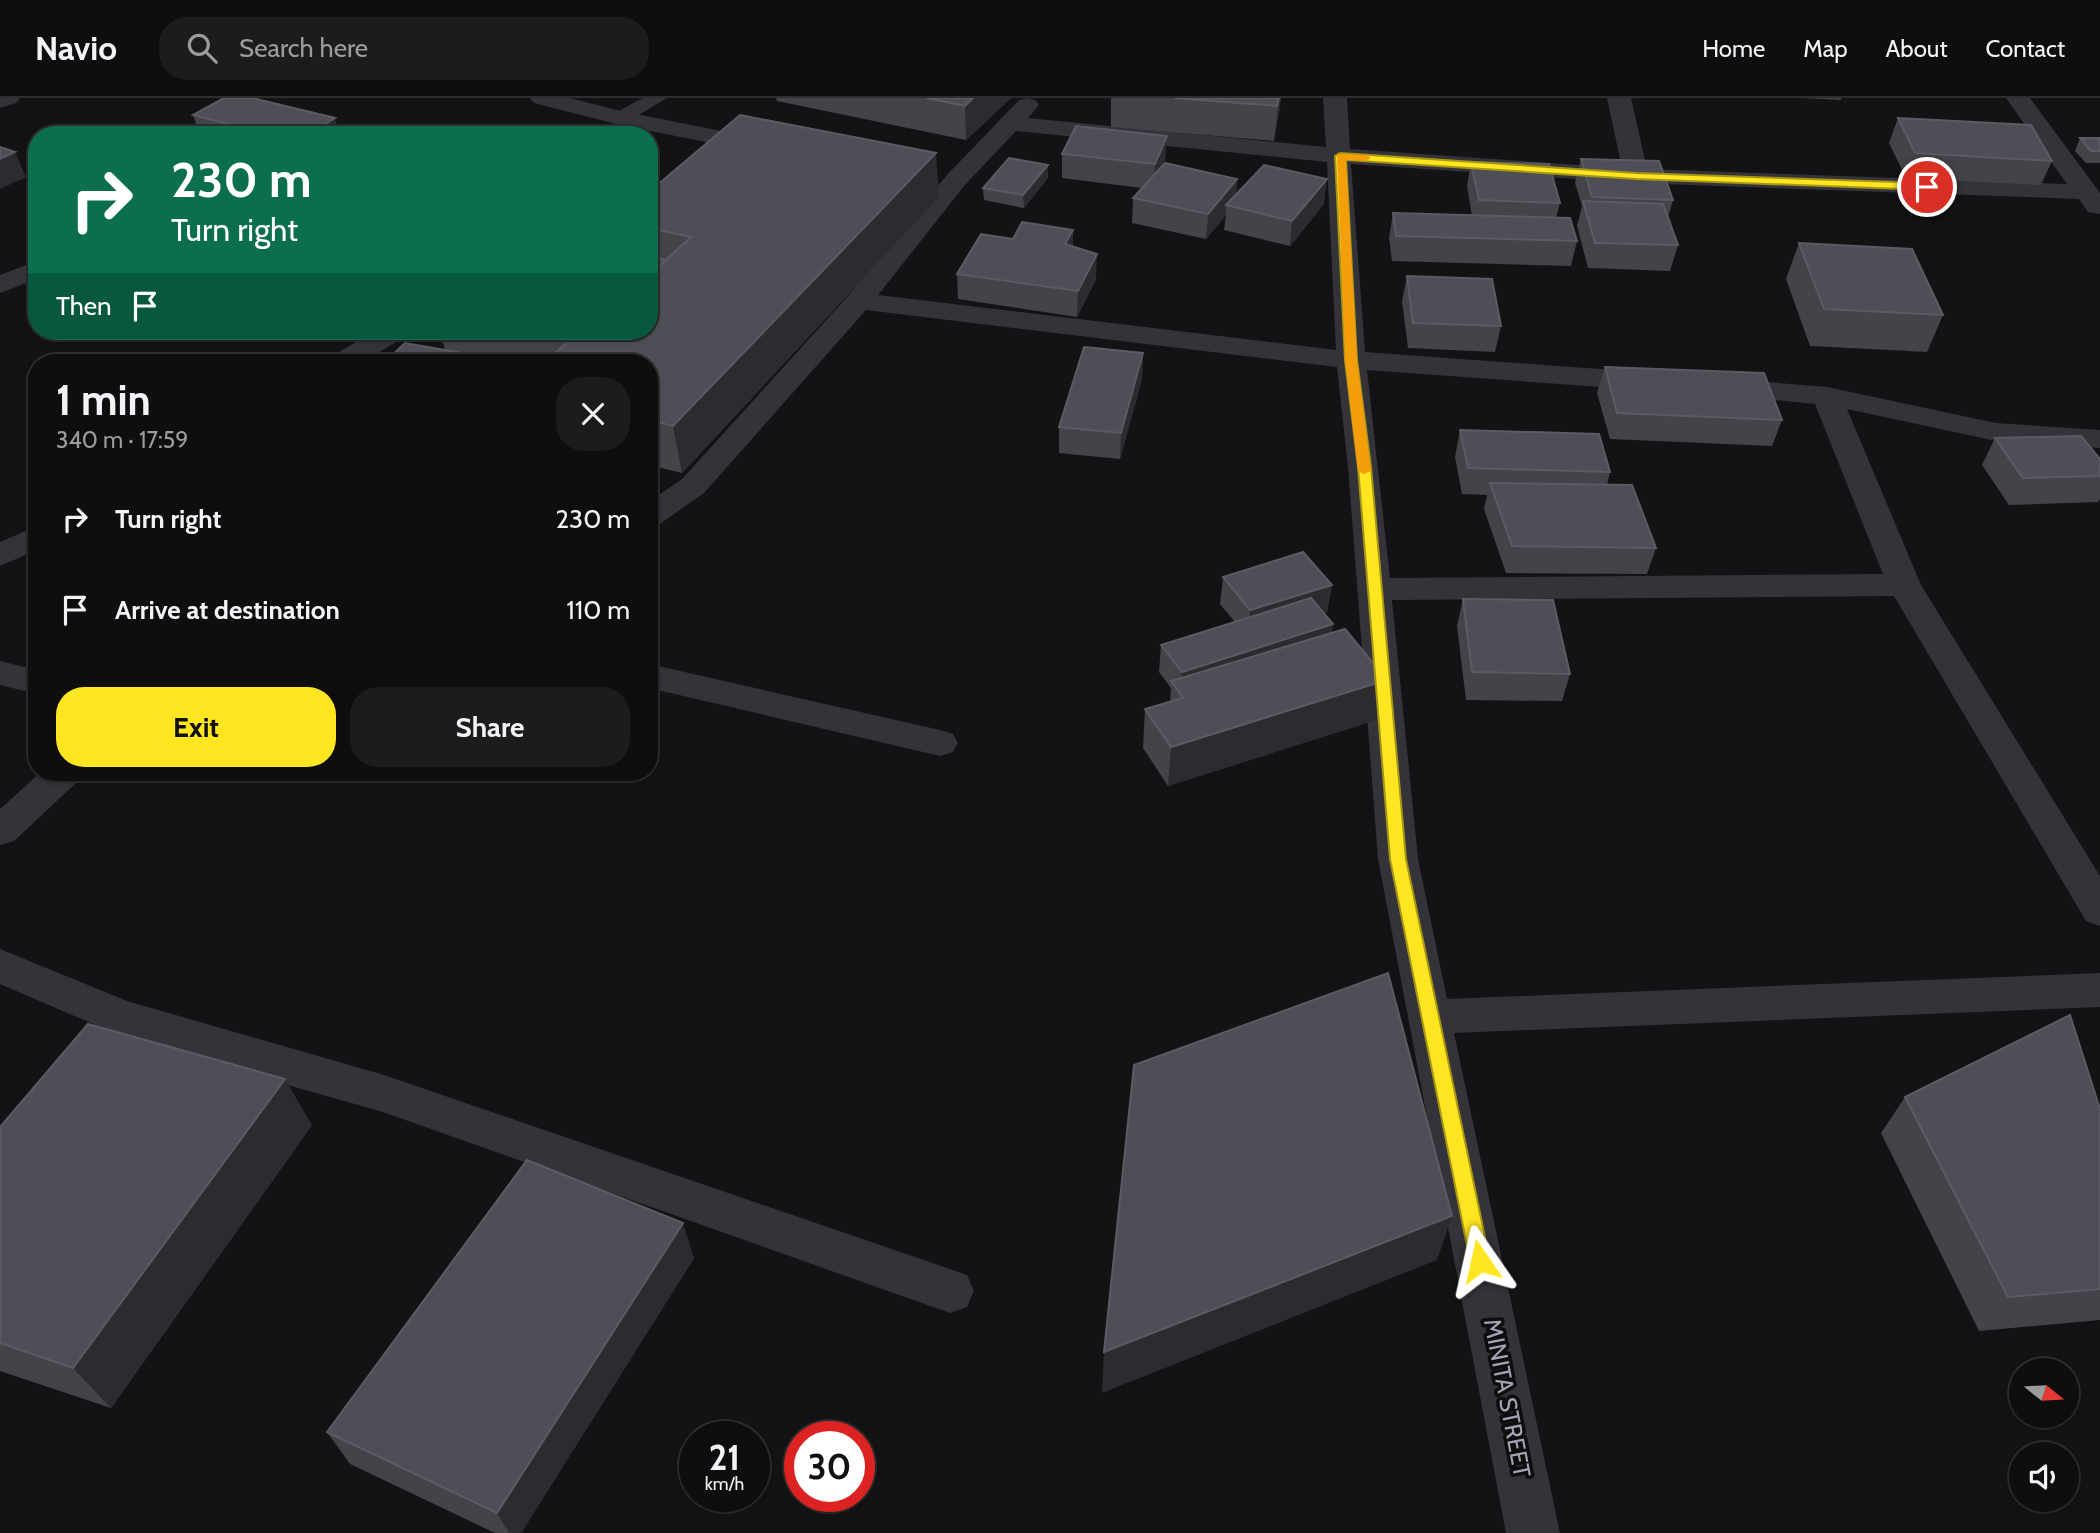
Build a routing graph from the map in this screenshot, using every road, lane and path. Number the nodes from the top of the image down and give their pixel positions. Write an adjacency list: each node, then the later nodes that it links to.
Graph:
1 (8, 98): 8 (street)
2 (542, 98): 10 (street)
3 (657, 98): 10 (lane)
4 (1033, 98): 9 (street)
5 (1335, 98): 13 (street, MINITA STREET)
6 (1619, 98): 15 (street)
7 (2018, 98): 17 (street)
8 (0, 101)
9 (1012, 123): 13 (street); 16 (street)
10 (612, 126)
11 (658, 133): 12 (street)
12 (792, 152)
13 (1340, 156): 15 (street); 23 (street, MINITA STREET)
14 (924, 176): 16 (street)
15 (1636, 176): 17 (street)
16 (956, 180): 20 (street)
17 (2093, 202)
18 (28, 272): 19 (street)
19 (0, 285)
20 (859, 301): 23 (street); 26 (street)
21 (380, 340): 22 (street)
22 (356, 354)
23 (1351, 360): 24 (street); 30 (street, MINITA STREET)
24 (1827, 396): 25 (street); 29 (street)
25 (2100, 439)
26 (658, 511)
27 (28, 541): 28 (street)
28 (0, 556)
29 (1904, 585): 30 (street); 37 (street)
30 (1375, 589): 40 (street, MINITA STREET)
31 (0, 673): 33 (street)
32 (658, 678): 34 (street)
33 (28, 680)
34 (940, 743)
35 (55, 781): 36 (street)
36 (0, 831)
37 (2100, 910)
38 (0, 966): 41 (street)
39 (2100, 990): 40 (street)
40 (1432, 1017): 42 (street, MINITA STREET)
41 (950, 1290)
42 (1533, 1533)

